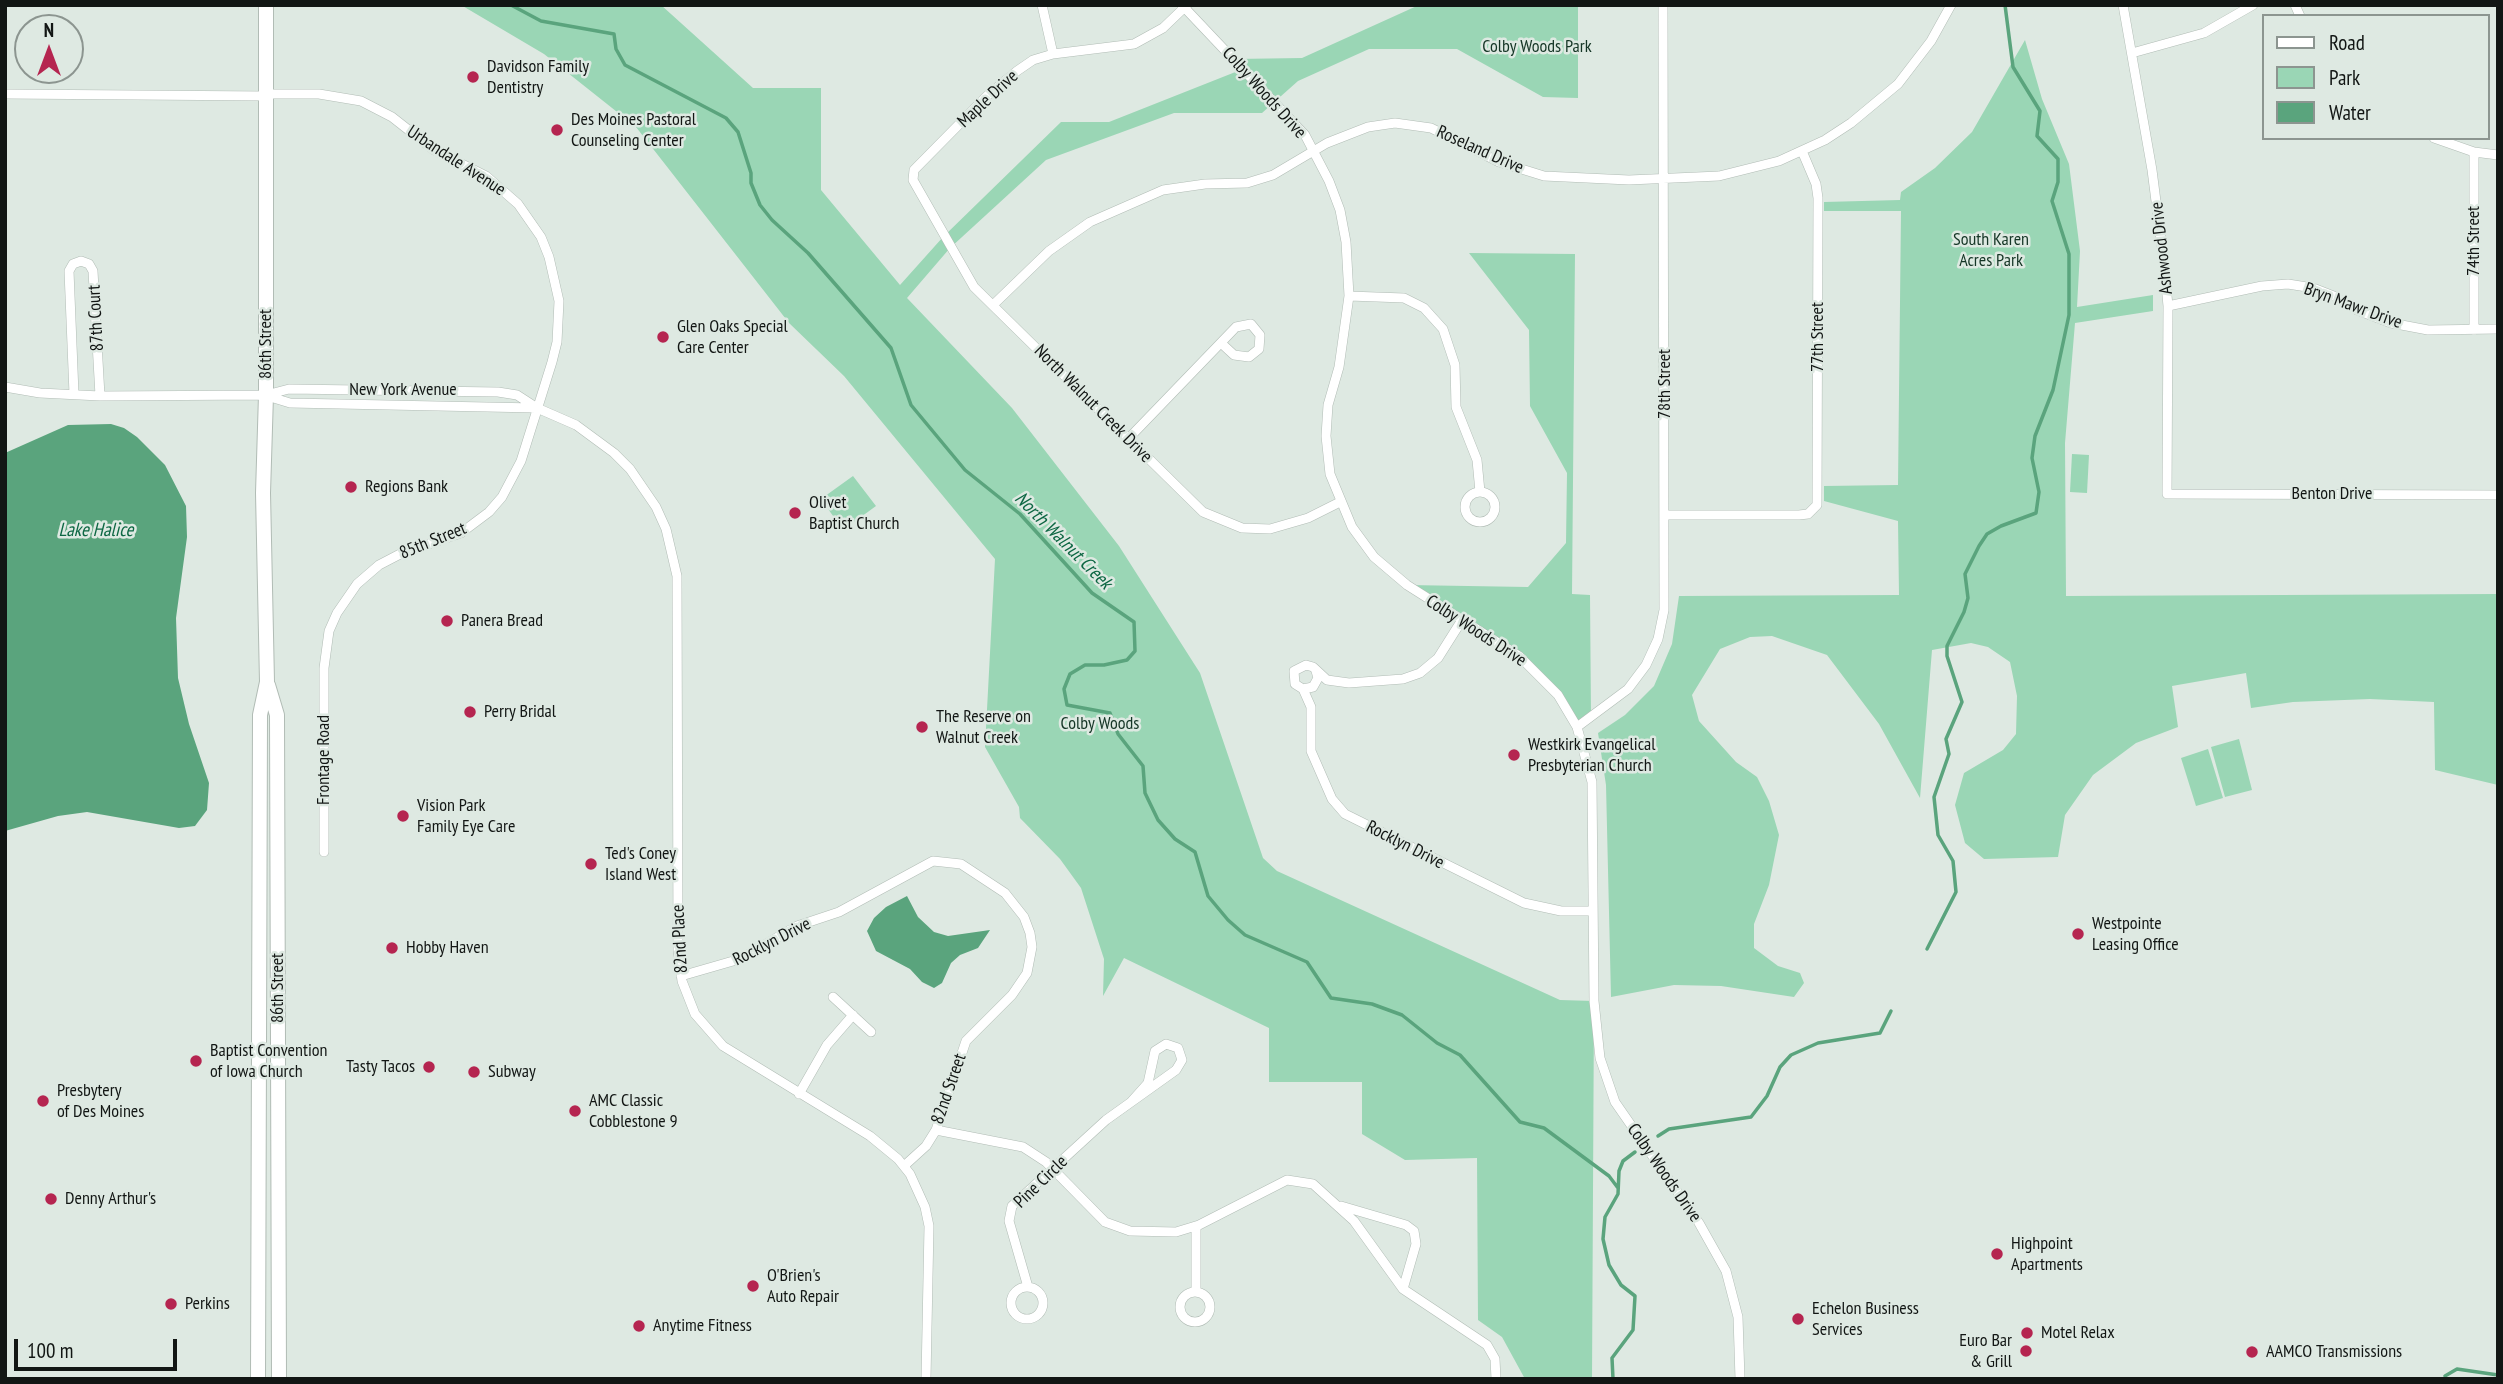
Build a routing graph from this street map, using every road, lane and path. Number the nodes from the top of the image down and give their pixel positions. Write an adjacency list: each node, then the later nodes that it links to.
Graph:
1 (266, 5): 11 (main road, 86th Street)
2 (1042, 5): 9 (street)
3 (1663, 5): 18 (street, 78th Street)
4 (1951, 5): 14 (street, Roseland Drive)
5 (2123, 5): 8 (street, Ashwood Drive)
6 (2253, 5): 8 (street)
7 (1184, 6): 9 (street, Maple Drive); 13 (street, Colby Woods Drive)
8 (2132, 53): 21 (street, Ashwood Drive)
9 (1053, 54): 17 (street, Maple Drive)
10 (5, 94): 11 (street, Urbandale Avenue)
11 (266, 95): 27 (main road, 86th Street); 29 (street, Urbandale Avenue)
12 (2440, 140): 15 (street)
13 (1314, 151): 18 (street, Roseland Drive); 19 (street, Colby Woods Drive); 20 (street, Roseland Drive)
14 (1802, 151): 18 (street, Roseland Drive); 35 (street, 77th Street)
15 (2474, 152): 16 (street); 22 (street, 74th Street)
16 (2498, 155)
17 (914, 170): 20 (street, North Walnut Creek Drive)
18 (1664, 180): 35 (street, 78th Street)
19 (1349, 296): 31 (street); 34 (street, Colby Woods Drive)
20 (993, 305): 30 (street, North Walnut Creek Drive)
21 (2168, 306): 22 (street, Bryn Mawr Drive); 32 (street, Ashwood Drive)
22 (2474, 330): 23 (street, Bryn Mawr Drive)
23 (2498, 330)
24 (1222, 343): 24 (street); 30 (street)
25 (5, 387): 26 (street, New York Avenue)
26 (74, 394): 28 (street, New York Avenue); 28 (street, 87th Court)
27 (266, 395): 28 (street, New York Avenue); 29 (street, New York Avenue); 29 (street, New York Avenue); 40 (main road, 86th Street)
28 (100, 396)
29 (537, 408): 36 (street, New York Avenue); 38 (street, 85th Street)
30 (1128, 439): 34 (street, North Walnut Creek Drive)
31 (1480, 492)
32 (2167, 494): 33 (street, Benton Drive)
33 (2498, 495)
34 (1340, 502): 37 (street, Colby Woods Drive)
35 (1665, 515): 42 (street, 78th Street)
36 (679, 600): 46 (street, 82nd Place)
37 (1462, 620): 39 (street); 42 (street, Colby Woods Drive)
38 (324, 668): 43 (street, Frontage Road)
39 (1316, 671): 41 (street); 41 (street, Rocklyn Drive)
40 (267, 682): 60 (main road, 86th Street); 61 (main road, 86th Street)
41 (1303, 689): 45 (street, Rocklyn Drive)
42 (1577, 727): 45 (street, Colby Woods Drive)
43 (324, 852)
44 (861, 899): 46 (street, Rocklyn Drive); 52 (street, 82nd Street)
45 (1593, 911): 64 (street, Colby Woods Drive)
46 (681, 976): 50 (street, 82nd Place)
47 (832, 998): 48 (street)
48 (853, 1015): 49 (street); 50 (street)
49 (871, 1032)
50 (799, 1094): 53 (street, 82nd Place)
51 (1131, 1101): 51 (street, Pine Circle); 54 (street, Pine Circle)
52 (936, 1130): 53 (street, 82nd Street); 54 (street)
53 (904, 1166): 62 (street)
54 (1053, 1170): 56 (street); 57 (street, Pine Circle)
55 (1337, 1205): 56 (street); 58 (street); 58 (street)
56 (1196, 1226): 59 (street)
57 (1028, 1287)
58 (1403, 1289): 63 (street)
59 (1196, 1292)
60 (258, 1379)
61 (279, 1379)
62 (926, 1379)
63 (1496, 1379)
64 (1740, 1379)

